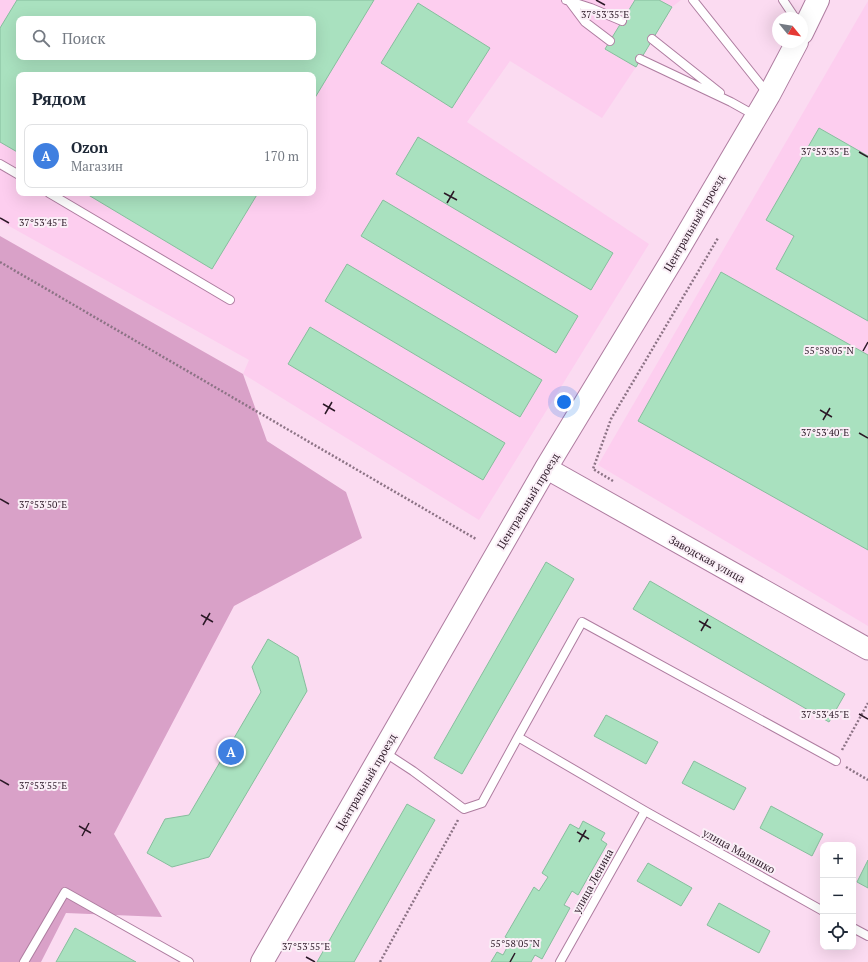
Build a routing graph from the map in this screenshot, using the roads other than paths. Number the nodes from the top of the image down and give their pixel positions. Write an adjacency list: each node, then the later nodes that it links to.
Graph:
1 (693, 0): 12 (lane)
2 (783, 0): 5 (lane)
3 (818, 0): 6 (main road, Центральный проезд)
4 (568, 1): 7 (lane); 9 (lane)
5 (790, 12)
6 (808, 17)
7 (622, 21)
8 (652, 39): 13 (lane)
9 (610, 41)
10 (791, 48): 12 (main road, Центральный проезд)
11 (640, 59): 13 (lane)
12 (769, 95): 14 (main road, Центральный проезд)
13 (731, 102): 14 (lane)
14 (756, 116): 19 (main road, Центральный проезд)
15 (0, 164): 16 (lane)
16 (16, 173)
17 (54, 196): 18 (lane)
18 (230, 300)
19 (546, 468): 20 (street, Заводская улица); 22 (main road, Центральный проезд)
20 (868, 649)
21 (518, 737): 22 (lane); 23 (lane); 24 (lane, улица Малашко)
22 (384, 752): 30 (main road, Центральный проезд)
23 (836, 761)
24 (645, 811): 25 (lane, улица Малашко); 31 (lane, улица Ленина)
25 (820, 909)
26 (856, 930): 27 (lane)
27 (868, 936)
28 (24, 962): 29 (lane)
29 (189, 962)
30 (262, 962)
31 (560, 962)

